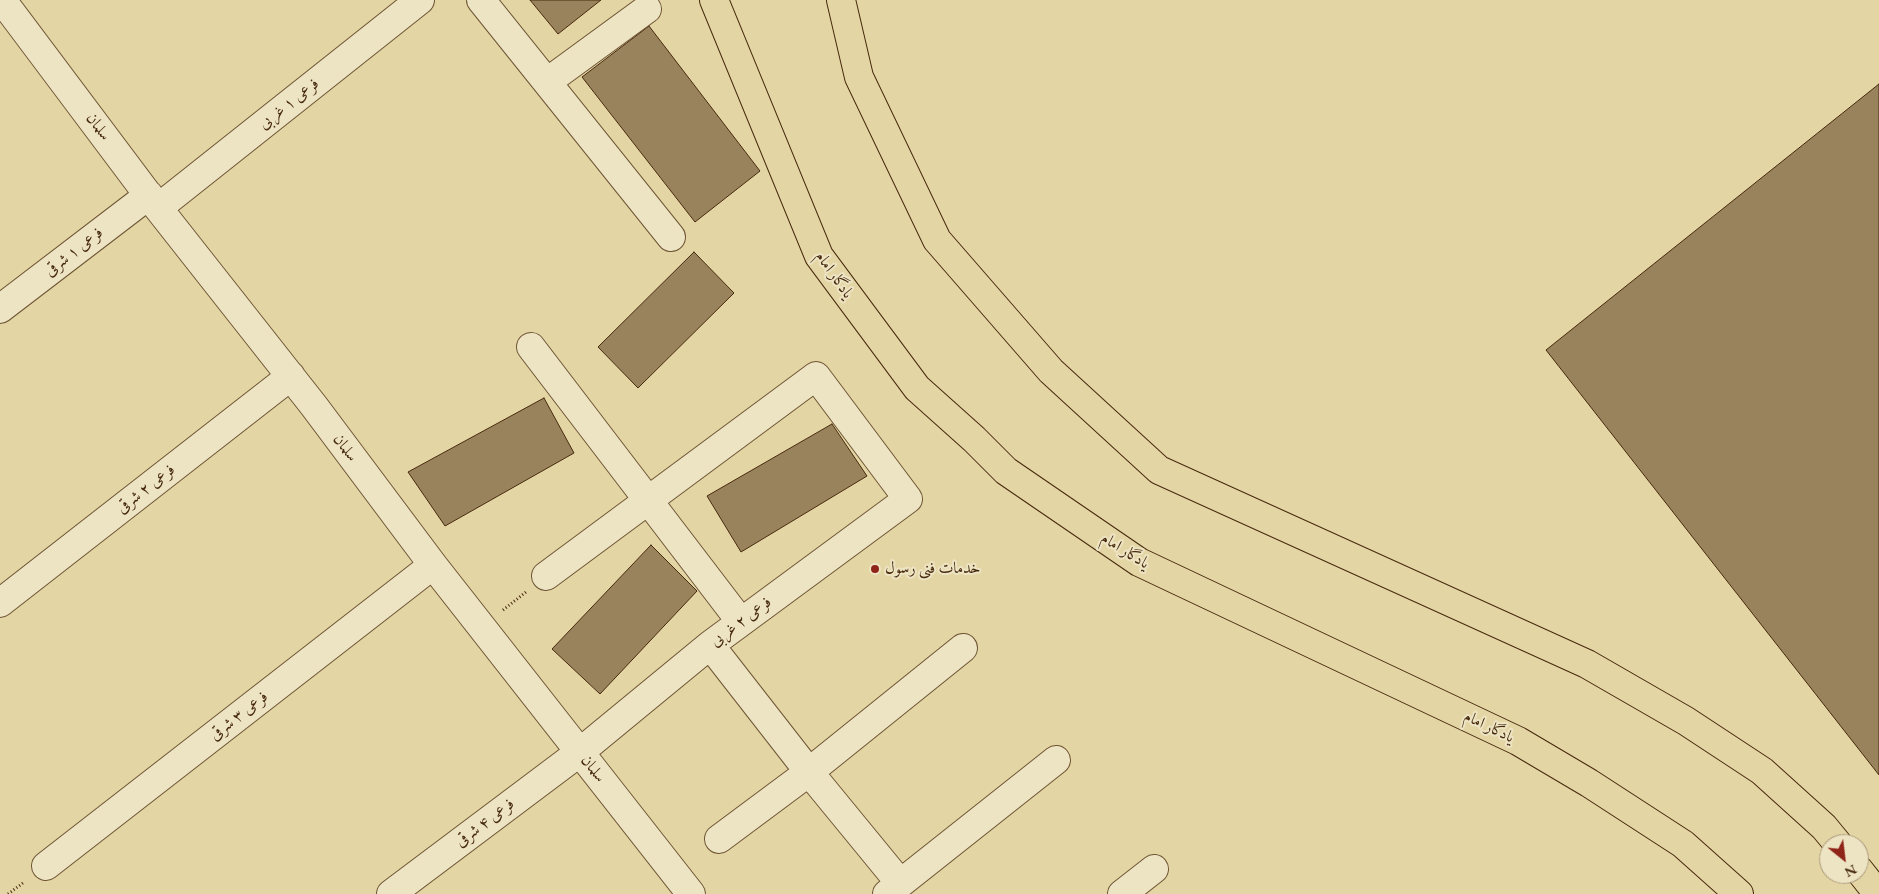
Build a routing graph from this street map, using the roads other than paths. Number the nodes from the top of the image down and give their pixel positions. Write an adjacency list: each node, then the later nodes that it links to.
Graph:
1 (2, 0): 8 (street, سلمان)
2 (420, 0): 8 (street, فرعی ۱ غربی)
3 (481, 0): 7 (street)
4 (714, 0): 32 (main road, یادگار امام)
5 (841, 0): 23 (main road)
6 (647, 9): 7 (street)
7 (547, 82): 9 (street)
8 (154, 202): 10 (street, فرعی ۱ شرقی); 12 (street, سلمان)
9 (671, 237)
10 (0, 310)
11 (531, 347): 13 (street)
12 (291, 376): 14 (street, سلمان); 16 (street, فرعی ۲ شرقی)
13 (649, 502): 15 (street); 17 (street); 17 (street, فرعی ۲ غربی)
14 (433, 565): 20 (street, سلمان); 25 (street, فرعی ۳ شرقی)
15 (546, 576)
16 (0, 603)
17 (741, 622): 18 (street, فرعی ۲ غربی)
18 (710, 646): 20 (street, فرعی ۲ غربی); 22 (street)
19 (963, 648): 22 (street)
20 (580, 752): 29 (street, فرعی ۴ شرقی); 30 (street, سلمان)
21 (1056, 760): 28 (street)
22 (810, 772): 24 (street); 28 (street)
23 (1830, 834)
24 (720, 839)
25 (46, 866)
26 (1154, 869): 31 (street)
27 (1869, 883): 33 (main road)
28 (894, 888)
29 (391, 894)
30 (691, 894)
31 (1122, 894)
32 (1739, 894)
33 (1878, 894)

